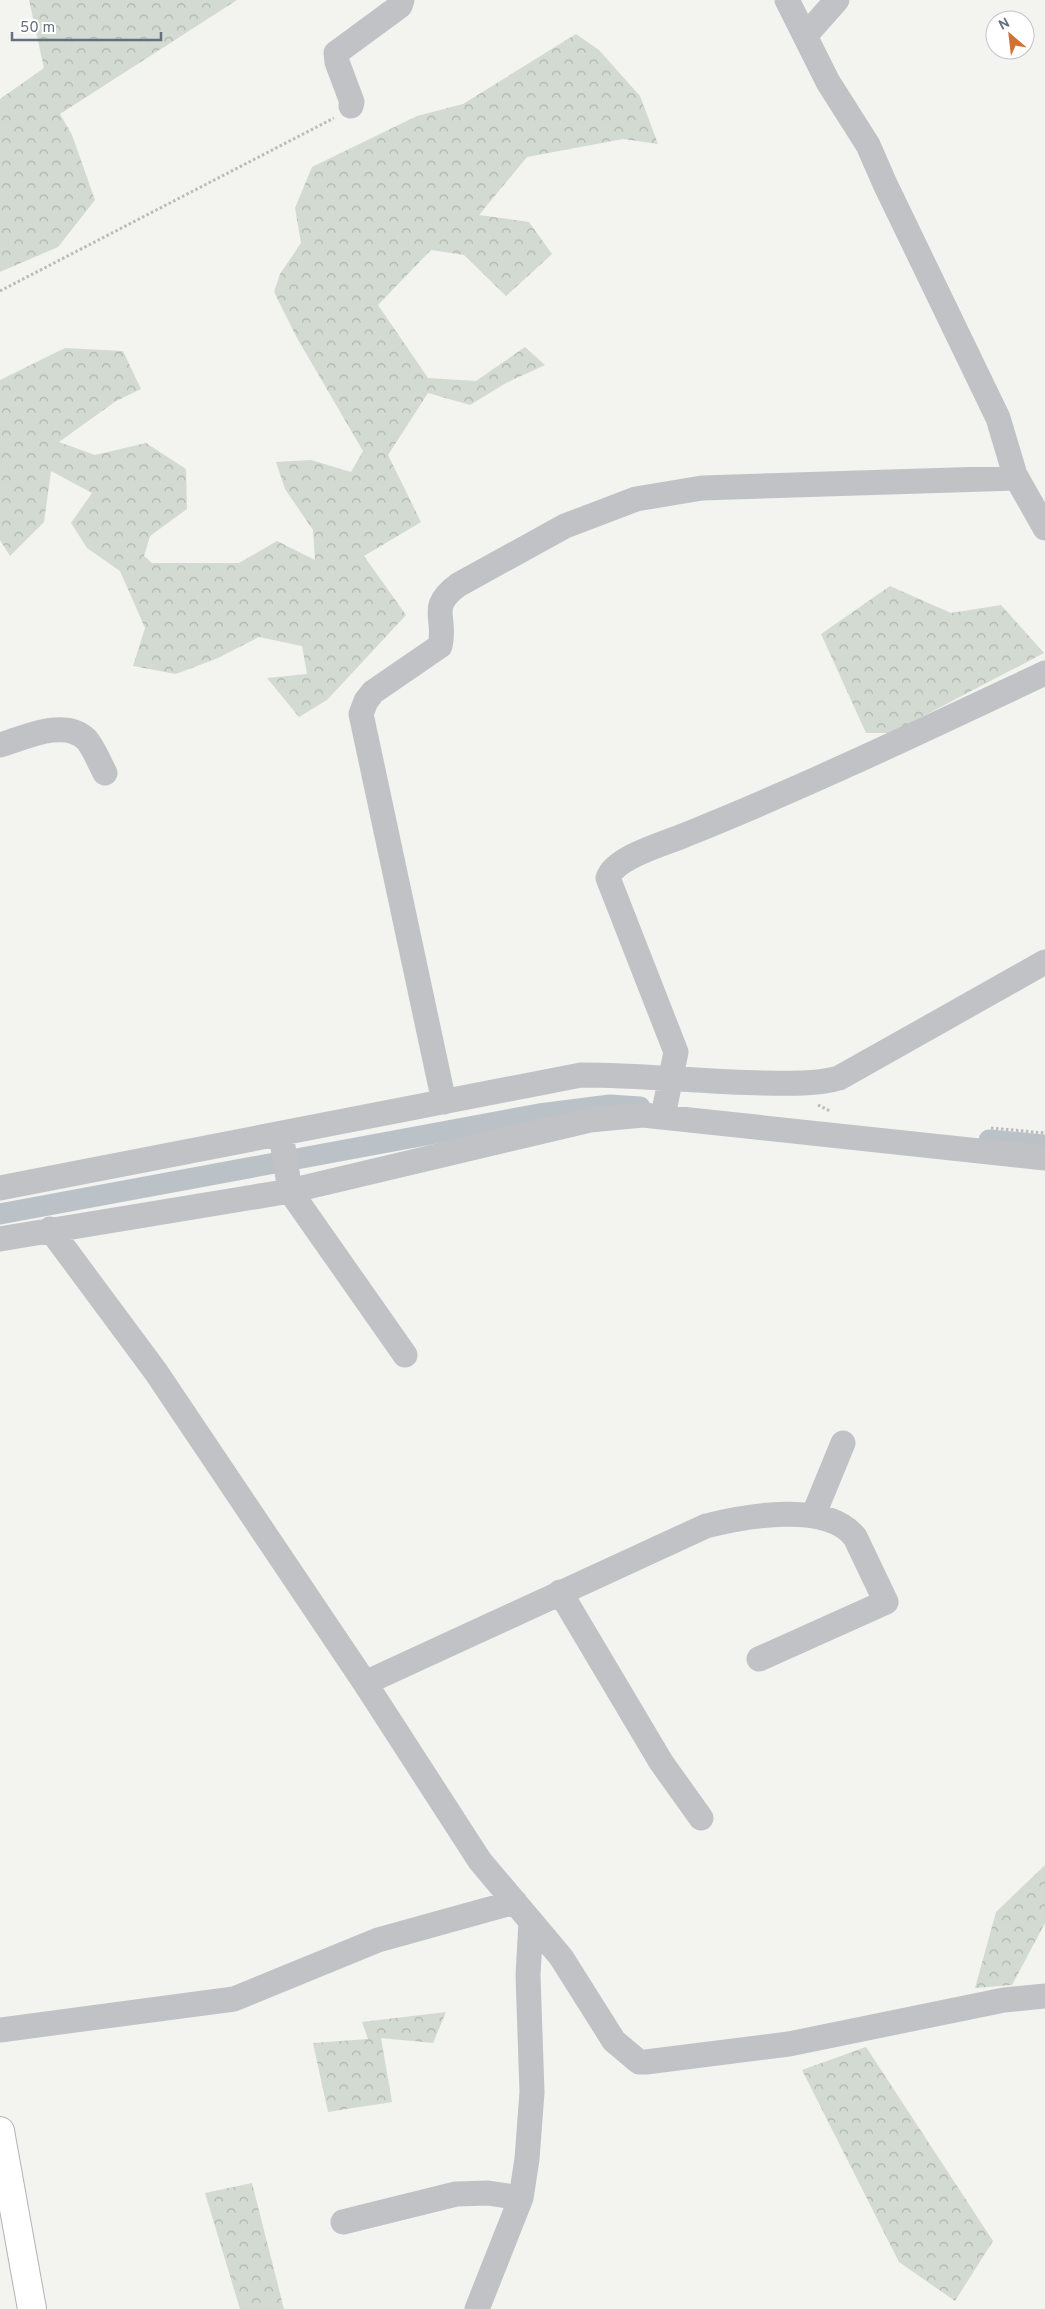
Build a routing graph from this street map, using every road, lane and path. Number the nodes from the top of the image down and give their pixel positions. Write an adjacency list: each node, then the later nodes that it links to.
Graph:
1 (402, 0): 5 (street)
2 (788, 0): 4 (street)
3 (837, 0): 4 (street)
4 (805, 36): 7 (street)
5 (351, 106): 6 (path)
6 (0, 291)
7 (1016, 478): 8 (street); 15 (street)
8 (1045, 528)
9 (1045, 673): 13 (street)
10 (0, 744): 11 (street)
11 (105, 773)
12 (1045, 962): 13 (street)
13 (671, 1078): 15 (street); 17 (street)
14 (811, 1101): 16 (path)
15 (444, 1102): 20 (street)
16 (838, 1112)
17 (663, 1116): 21 (street); 23 (street)
18 (982, 1127): 19 (path)
19 (1045, 1133)
20 (281, 1134): 22 (street); 23 (street)
21 (1045, 1158)
22 (0, 1188)
23 (290, 1191): 24 (street); 26 (street)
24 (50, 1229): 25 (street); 31 (street)
25 (0, 1239)
26 (405, 1355)
27 (843, 1443): 28 (street)
28 (813, 1516): 29 (street); 30 (street)
29 (560, 1592): 31 (street); 32 (street)
30 (759, 1659)
31 (365, 1683): 33 (street)
32 (702, 1818)
33 (515, 1902): 34 (street); 36 (street)
34 (531, 1922): 35 (street); 38 (street)
35 (1045, 1996)
36 (0, 2030)
37 (0, 2131): 40 (highway)
38 (521, 2198): 39 (street); 41 (street)
39 (343, 2222)
40 (32, 2309)
41 (476, 2309)

